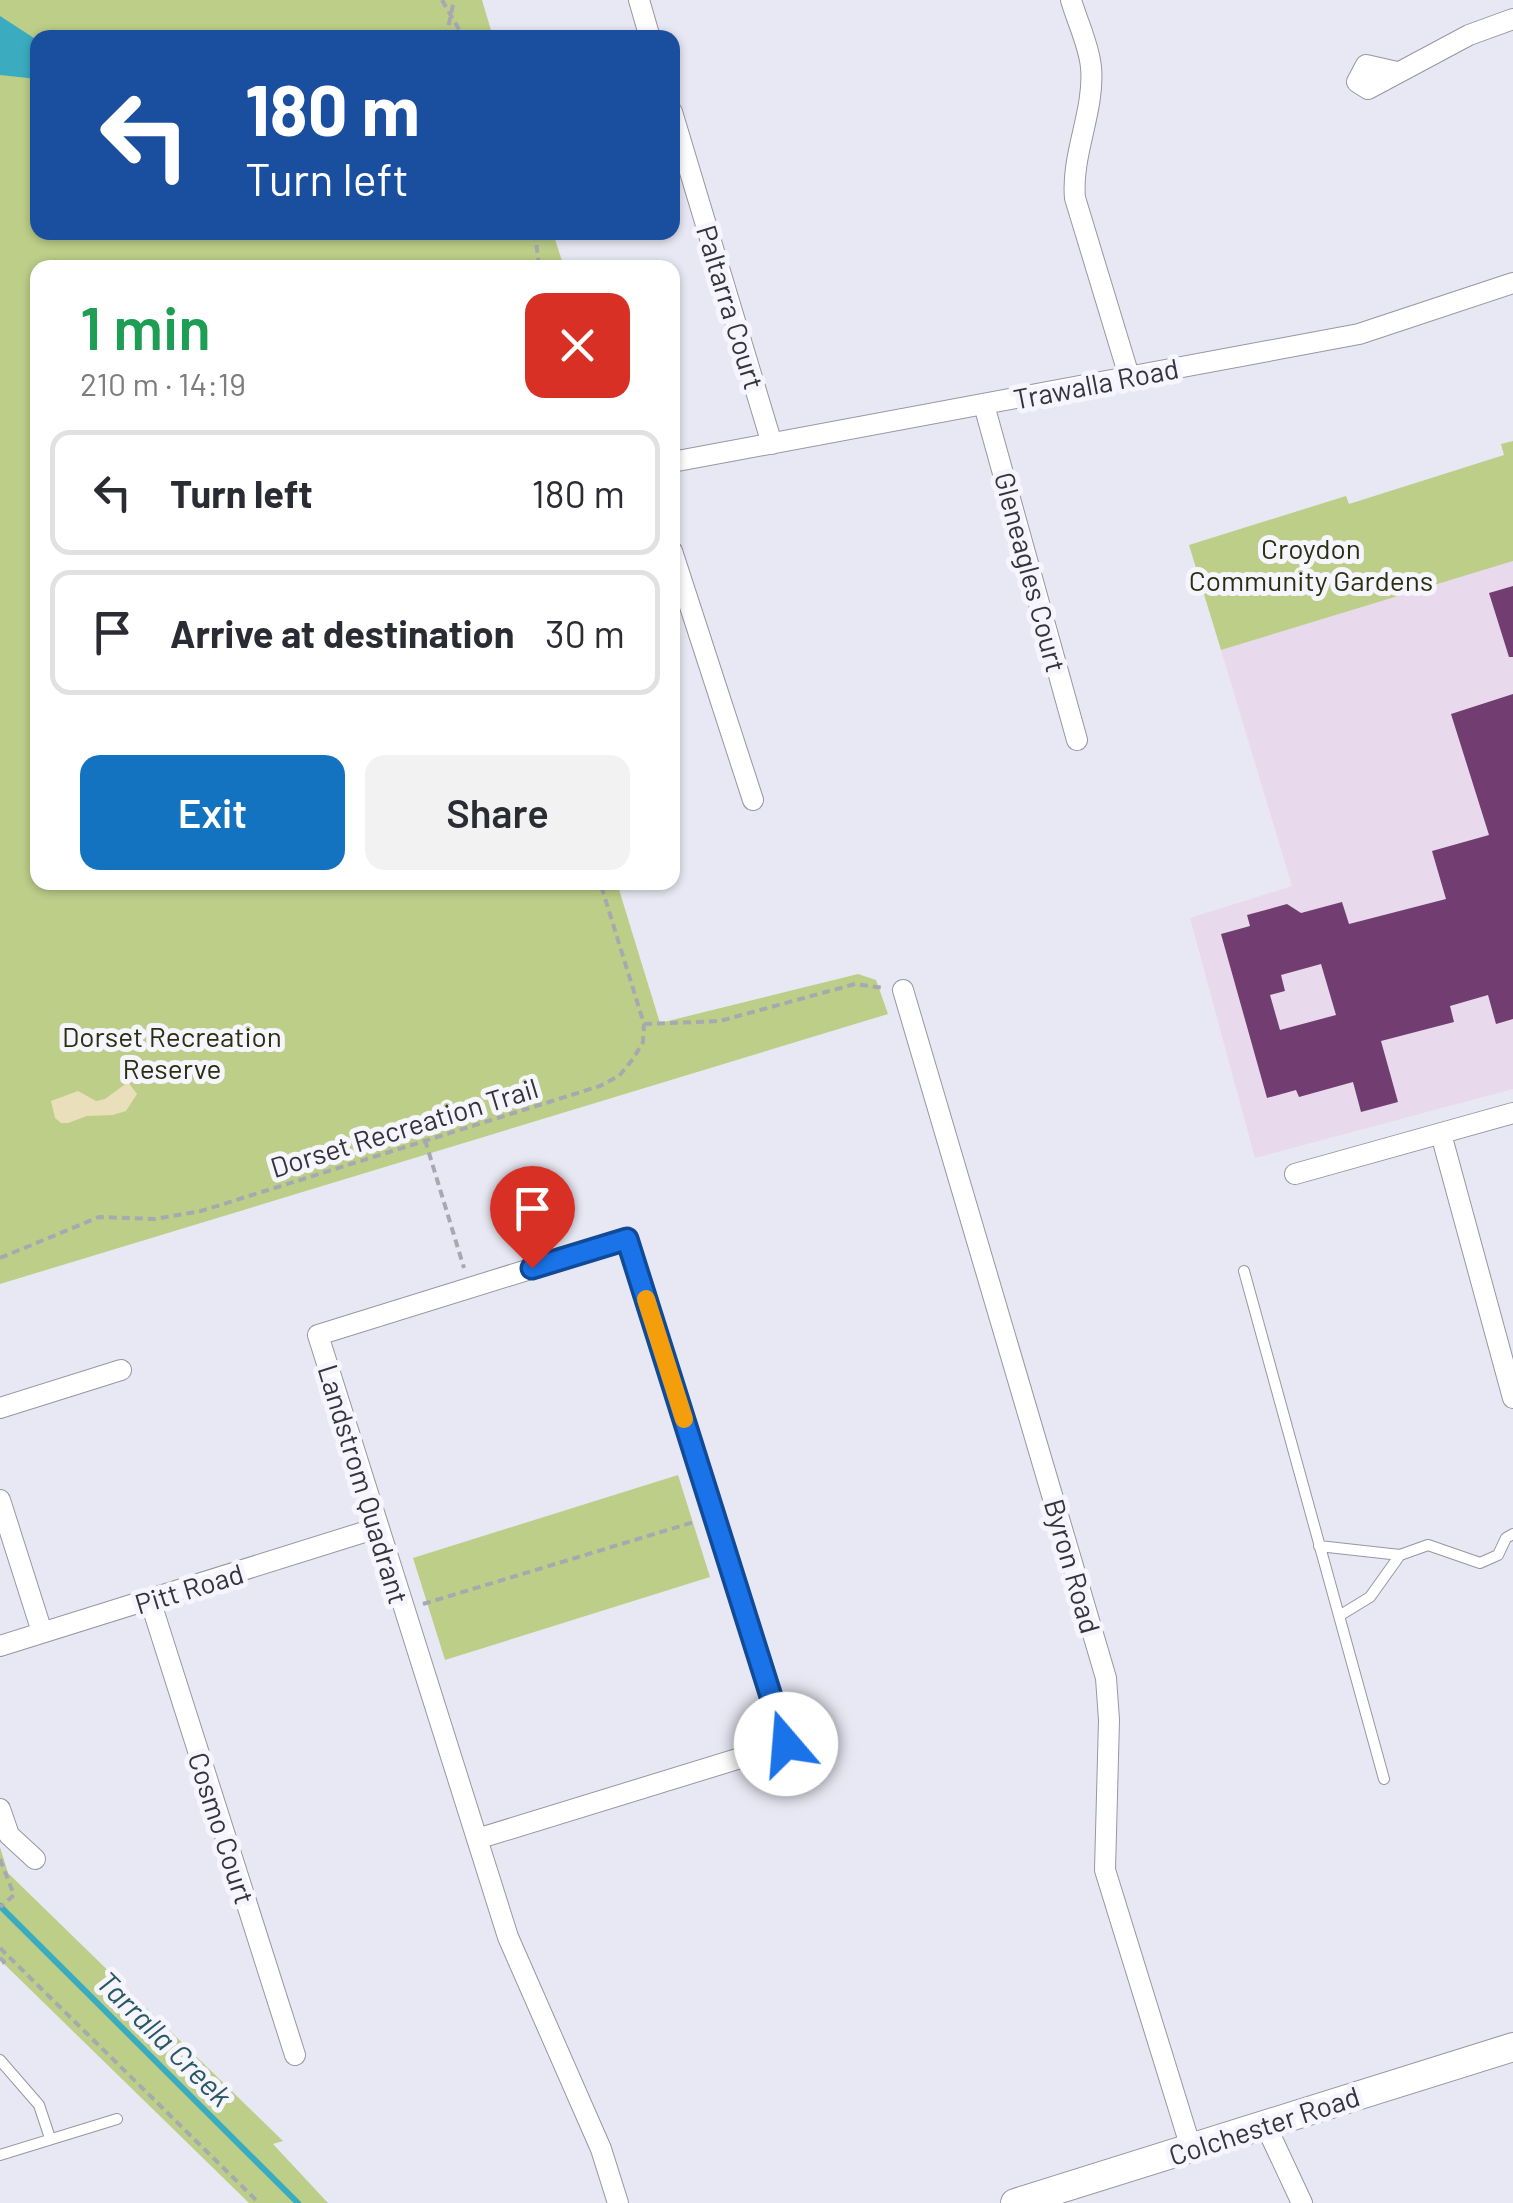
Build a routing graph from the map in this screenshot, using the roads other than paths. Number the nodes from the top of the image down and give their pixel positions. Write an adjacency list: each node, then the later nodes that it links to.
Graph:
1 (639, 0): 4 (street)
2 (1070, 0): 8 (street)
3 (1513, 18): 5 (street)
4 (648, 30)
5 (1396, 72)
6 (680, 139): 10 (street, Paltarra Court)
7 (1513, 282): 8 (street, Trawalla Road)
8 (1129, 376): 9 (street, Trawalla Road)
9 (984, 404): 10 (street, Trawalla Road); 13 (street, Gleneagles Court)
10 (772, 444): 11 (street, Trawalla Road)
11 (680, 461)
12 (680, 575): 14 (street)
13 (1077, 740)
14 (753, 800)
15 (903, 990): 42 (street, Byron Road)
16 (1513, 1113): 17 (street)
17 (1440, 1134): 18 (street); 21 (street)
18 (1294, 1174)
19 (1244, 1271): 26 (lane)
20 (121, 1370): 22 (street)
21 (1513, 1398)
22 (0, 1408)
23 (0, 1500): 30 (street)
24 (377, 1528): 28 (street, Pitt Road); 34 (street, Landstrom Quadrant); 34 (street, Landstrom Quadrant)
25 (1513, 1534): 27 (lane)
26 (1319, 1546): 27 (lane); 29 (lane)
27 (1400, 1555): 29 (lane)
28 (150, 1600): 30 (street, Pitt Road); 37 (street, Cosmo Court)
29 (1339, 1616): 32 (lane)
30 (42, 1632): 31 (street, Pitt Road)
31 (0, 1646)
32 (1384, 1780)
33 (0, 1808): 35 (street)
34 (477, 1839): 44 (street, Landstrom Quadrant)
35 (35, 1859)
36 (1513, 2047): 40 (main road, Colchester Road)
37 (295, 2055)
38 (0, 2060): 41 (lane)
39 (117, 2118): 41 (lane)
40 (1265, 2124): 42 (main road, Colchester Road); 46 (street)
41 (50, 2138): 43 (lane)
42 (1191, 2148): 45 (main road, Colchester Road)
43 (0, 2155)
44 (618, 2203)
45 (1016, 2203)
46 (1302, 2203)

